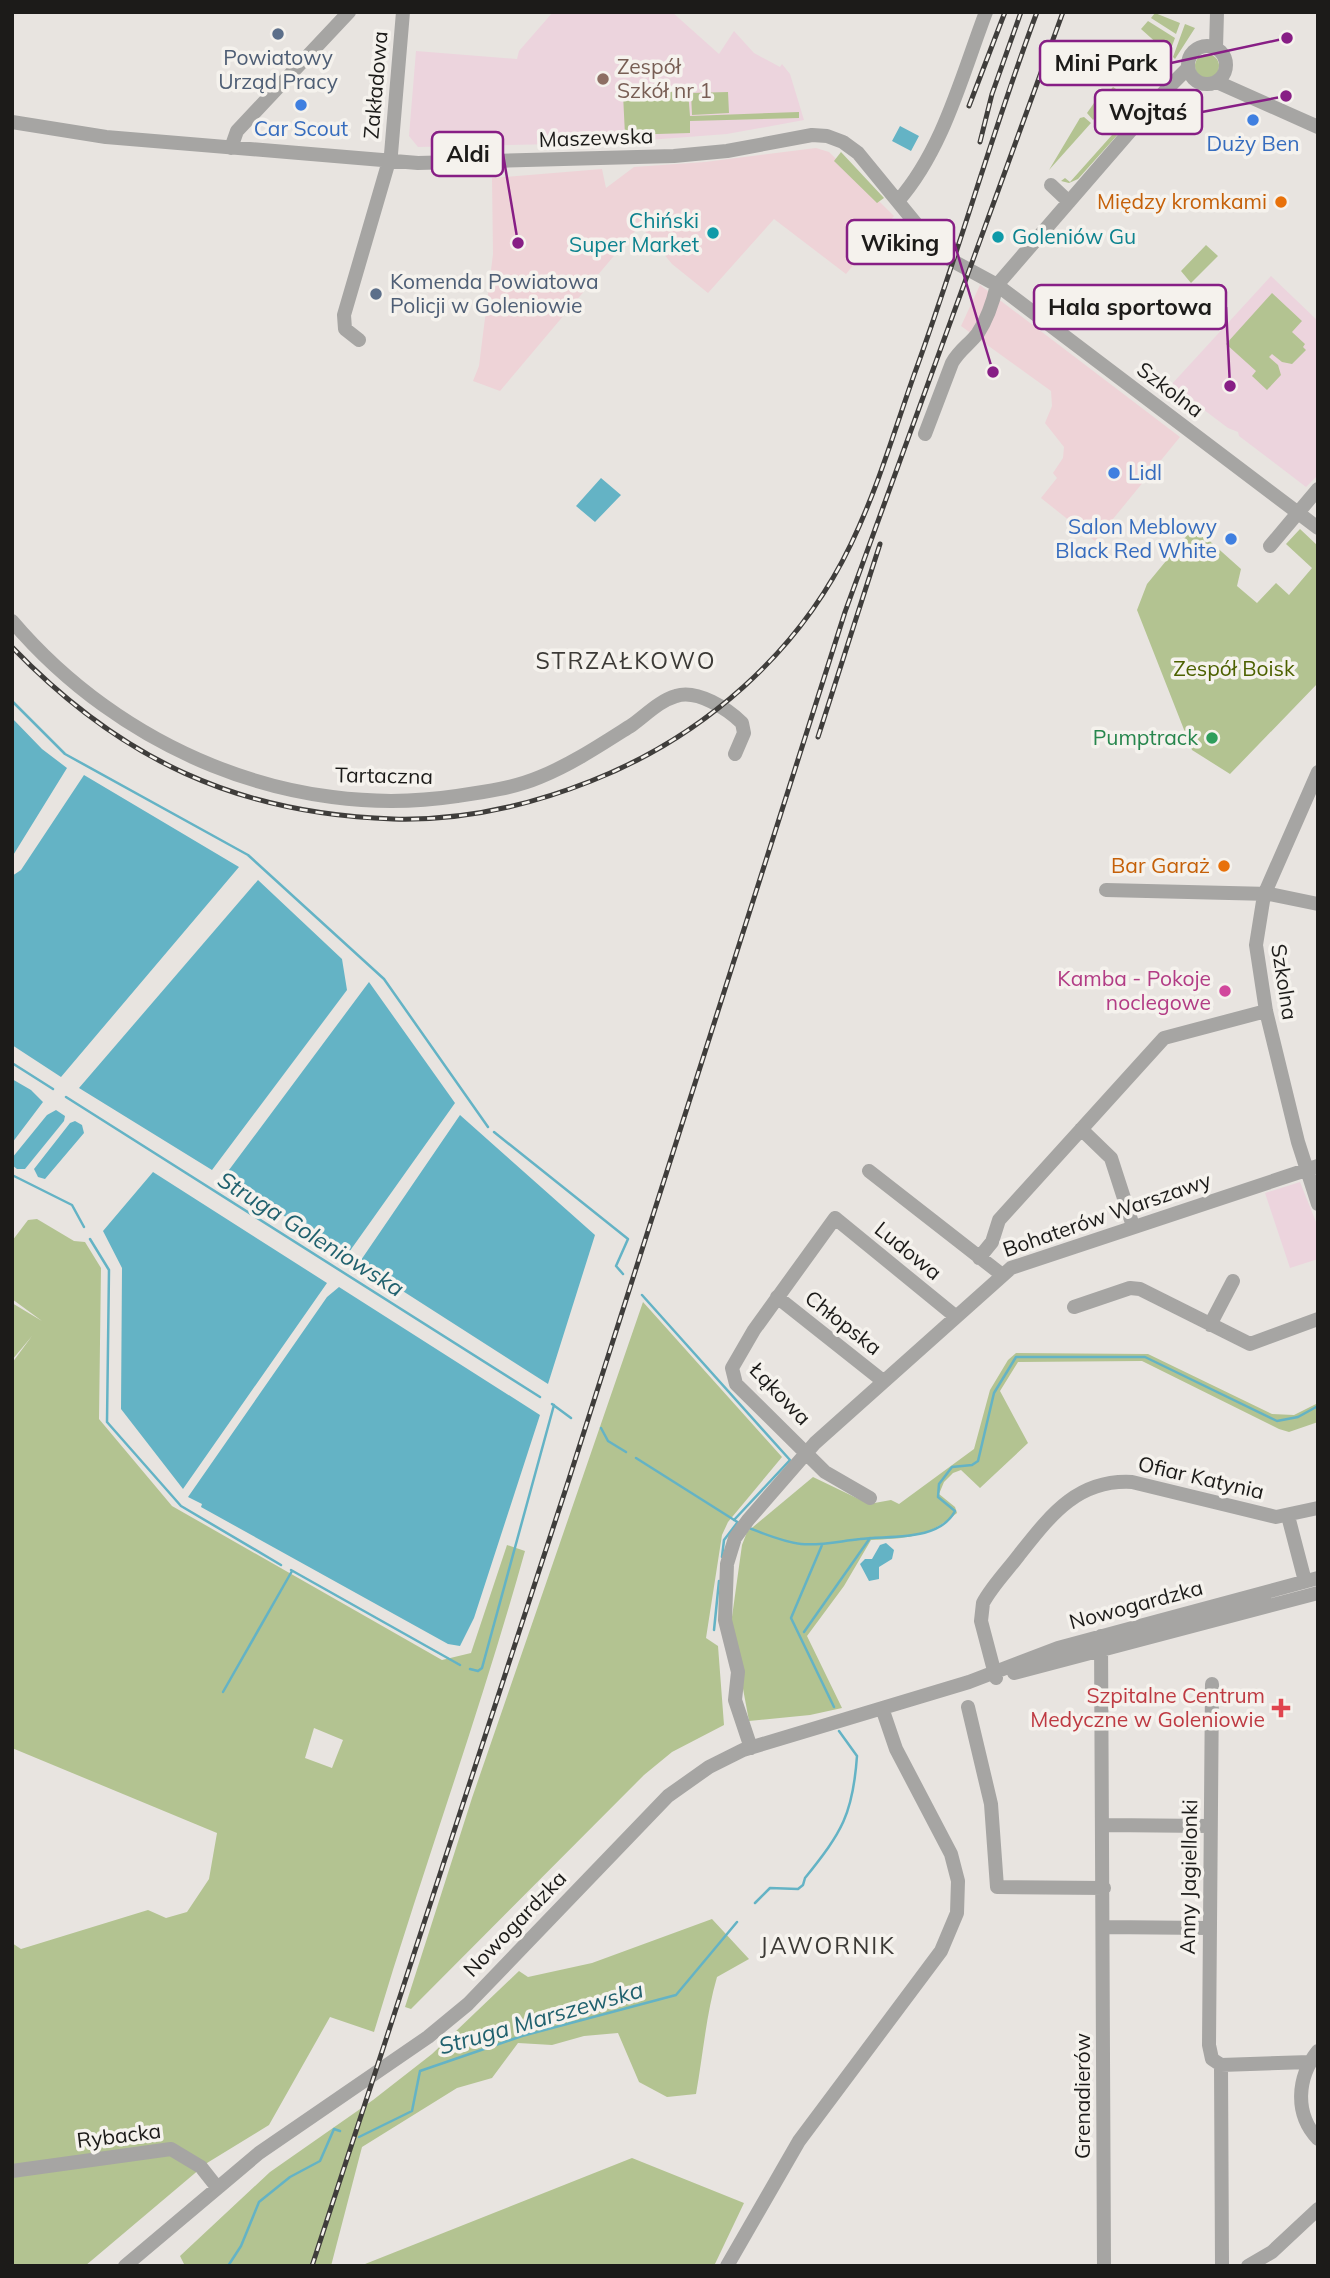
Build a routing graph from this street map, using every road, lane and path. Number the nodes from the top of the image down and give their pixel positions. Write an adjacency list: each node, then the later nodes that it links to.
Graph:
1 (349, 12): 11 (street, Zakładowa)
2 (403, 12): 12 (street, Zakładowa)
3 (986, 12): 14 (street)
4 (1211, 12): 6 (street)
5 (1217, 12): 6 (street)
6 (1210, 47): 7 (street); 8 (street)
7 (1191, 74): 8 (street); 15 (street)
8 (1221, 77): 10 (street)
9 (12, 122): 11 (street, Maszewska)
10 (1318, 127)
11 (231, 148): 12 (street, Maszewska)
12 (390, 162): 14 (street, Maszewska); 17 (street, Zakładowa)
13 (1051, 185): 15 (street)
14 (898, 201): 16 (street, Maszewska)
15 (1069, 202): 16 (street)
16 (997, 285): 18 (street); 20 (street, Szkolna)
17 (359, 340)
18 (925, 434)
19 (1318, 489): 20 (street)
20 (1298, 513): 21 (street, Szkolna); 22 (street)
21 (1318, 528)
22 (1270, 546)
23 (12, 621): 24 (street, Tartaczna)
24 (735, 754)
25 (1318, 772): 27 (street, Szkolna)
26 (1106, 890): 27 (street)
27 (1264, 895): 28 (street); 29 (street, Szkolna)
28 (1318, 904)
29 (1266, 1011): 30 (street); 31 (street, Szkolna)
30 (1080, 1129): 34 (street); 35 (street)
31 (1312, 1168): 33 (street, Szkolna); 34 (street, Bohaterów Warszawy)
32 (869, 1171): 35 (street)
33 (1318, 1204)
34 (1133, 1226): 36 (street, Bohaterów Warszawy)
35 (979, 1258): 36 (street)
36 (1001, 1273): 40 (street, Bohaterów Warszawy)
37 (1233, 1281): 42 (street)
38 (778, 1297): 40 (street, Ludowa); 43 (street, Chłopska); 44 (street, Łąkowa)
39 (1074, 1307): 42 (street)
40 (955, 1315): 43 (street, Bohaterów Warszawy)
41 (1318, 1319): 42 (street)
42 (1210, 1325)
43 (883, 1381): 44 (street, Bohaterów Warszawy)
44 (807, 1452): 45 (street, Łąkowa); 55 (street, Bohaterów Warszawy)
45 (870, 1498)
46 (1318, 1508): 47 (street, Ofiar Katynia)
47 (1289, 1516): 48 (street, Ofiar Katynia); 51 (street, Ofiar Katynia)
48 (1312, 1579): 50 (street, Nowogardzka)
49 (1318, 1592): 50 (street, Nowogardzka)
50 (1102, 1643): 51 (street, Nowogardzka); 56 (street, Grenadierów)
51 (995, 1675): 54 (street, Nowogardzka)
52 (1212, 1684): 57 (street, Anny Jagiellonki)
53 (968, 1707): 58 (street)
54 (882, 1708): 55 (street, Nowogardzka); 68 (street)
55 (751, 1748): 65 (street, Nowogardzka)
56 (1104, 1825): 57 (street); 58 (street, Grenadierów)
57 (1209, 1826): 60 (street, Anny Jagiellonki)
58 (1104, 1888): 59 (street, Grenadierów)
59 (1104, 1927): 60 (street); 69 (street, Grenadierów)
60 (1208, 1928): 62 (street, Anny Jagiellonki)
61 (1314, 2056): 62 (street); 63 (street)
62 (1221, 2065): 70 (street, Anny Jagiellonki)
63 (1318, 2139)
64 (12, 2171): 65 (street, Rybacka)
65 (216, 2186): 67 (street, Nowogardzka)
66 (1318, 2209): 71 (street)
67 (125, 2266)
68 (727, 2266)
69 (1104, 2266)
70 (1222, 2266)
71 (1248, 2266)

